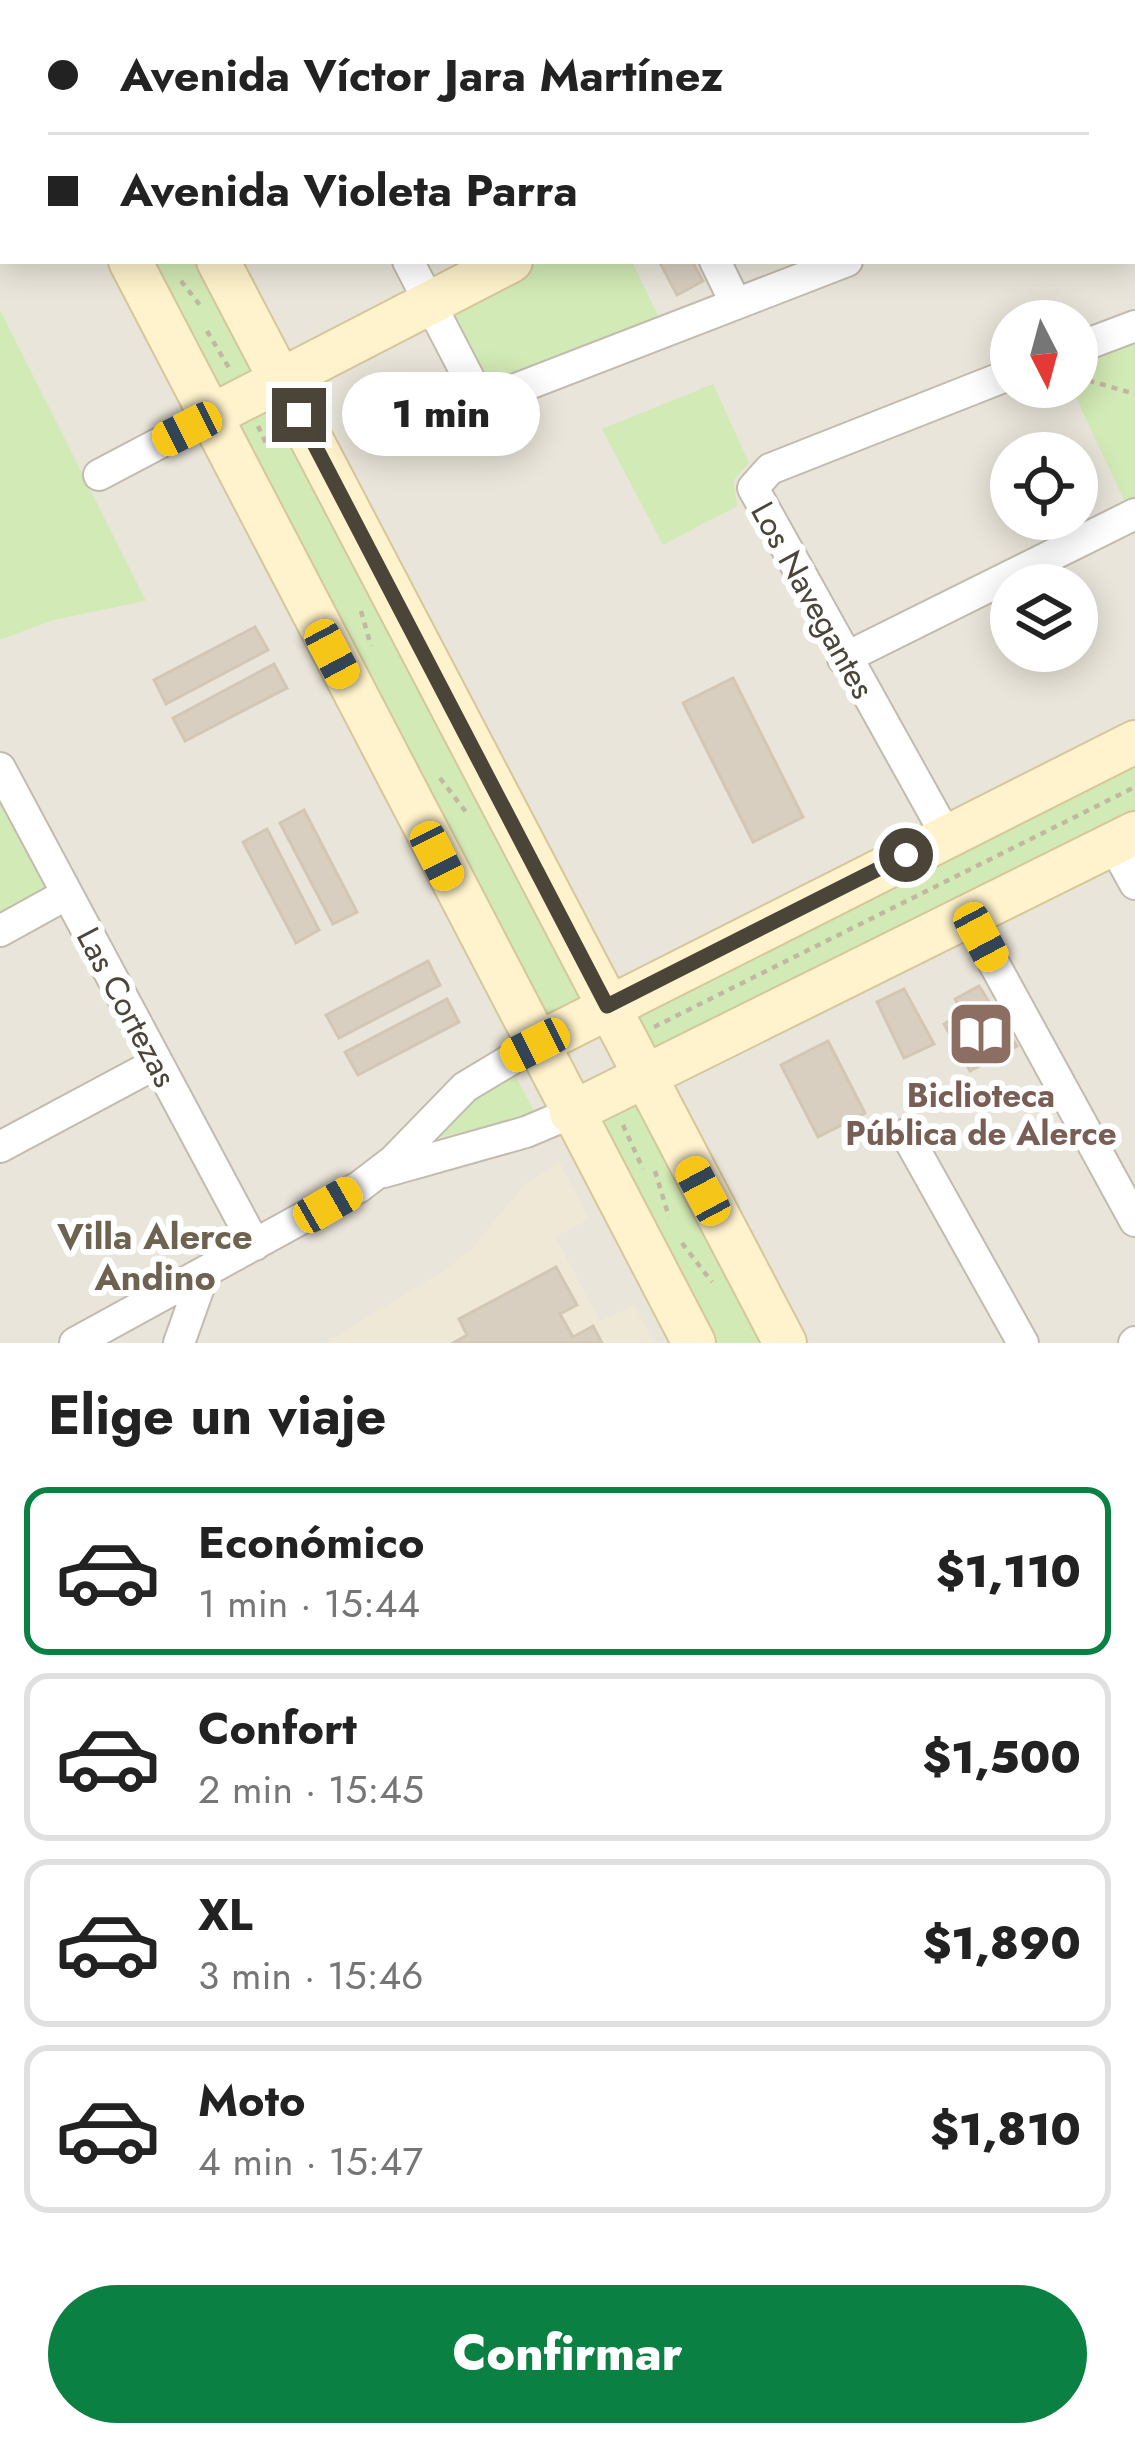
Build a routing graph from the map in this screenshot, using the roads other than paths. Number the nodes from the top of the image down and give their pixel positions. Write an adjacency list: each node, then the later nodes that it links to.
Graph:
1 (150, 264): 13 (main road)
2 (220, 264): 11 (main road)
3 (410, 264): 7 (street)
4 (505, 264): 7 (main road)
5 (716, 264): 8 (street)
6 (839, 264): 8 (street)
7 (430, 302): 8 (street); 11 (main road)
8 (736, 304)
9 (1135, 326): 10 (street)
10 (1098, 340)
11 (280, 380): 13 (main road); 25 (main road)
12 (990, 382): 16 (street, Los Navegantes)
13 (209, 417): 14 (street); 26 (main road)
14 (98, 475)
15 (1135, 514): 16 (street)
16 (843, 658): 19 (street, Los Navegantes)
17 (1135, 742): 19 (main road)
18 (1, 773): 22 (street, Las Cortezas)
19 (946, 835): 25 (main road)
20 (1124, 839): 21 (street); 23 (main road)
21 (1135, 884)
22 (67, 894): 24 (street); 27 (street, Las Cortezas)
23 (968, 916): 28 (main road); 33 (street)
24 (0, 931)
25 (607, 1006): 26 (main road); 28 (main road)
26 (535, 1045): 29 (main road); 32 (street)
27 (158, 1063): 31 (street); 34 (street, Las Cortezas)
28 (643, 1078): 29 (main road); 39 (main road)
29 (571, 1113): 32 (street); 38 (main road)
30 (906, 1134): 40 (street)
31 (0, 1148)
32 (386, 1167): 34 (street)
33 (1135, 1221)
34 (255, 1245): 35 (street)
35 (204, 1273): 36 (street); 37 (street)
36 (75, 1343)
37 (179, 1343)
38 (694, 1343)
39 (785, 1343)
40 (1022, 1343)

